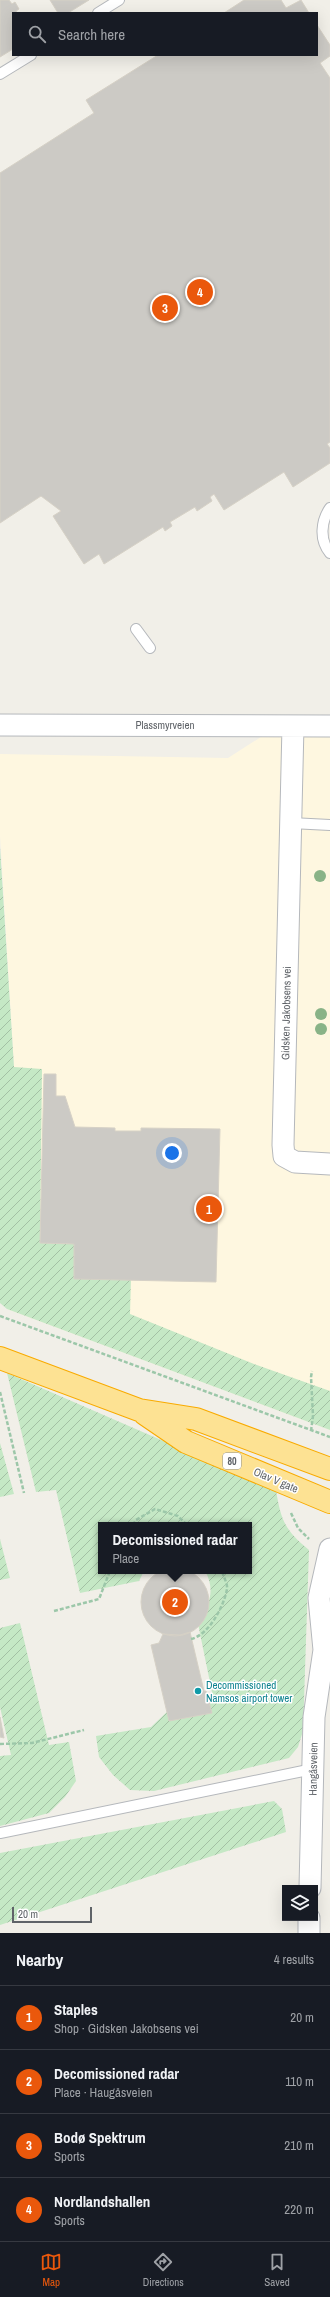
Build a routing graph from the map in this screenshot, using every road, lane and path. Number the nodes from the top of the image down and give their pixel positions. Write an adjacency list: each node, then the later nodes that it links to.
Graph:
1 (119, 0): 2 (lane)
2 (100, 12)
3 (29, 56): 4 (lane)
4 (0, 74)
5 (330, 508): 6 (lane)
6 (330, 553)
7 (136, 629): 8 (lane)
8 (150, 648)
9 (0, 725): 10 (street, Plassmyrveien)
10 (293, 726): 11 (street, Plassmyrveien); 12 (street, Gidsken Jakobsens vei)
11 (330, 726)
12 (291, 823): 13 (lane); 14 (street, Gidsken Jakobsens vei)
13 (330, 825)
14 (330, 1164)
15 (0, 1316): 21 (path)
16 (0, 1358): 20 (highway, Olav V gate / 80)
17 (312, 1371): 21 (path)
18 (0, 1392): 19 (path)
19 (1, 1399): 24 (path)
20 (140, 1410): 23 (highway, Olav V gate / 80); 25 (highway, Olav V gate / 80)
21 (311, 1430): 22 (path)
22 (330, 1437)
23 (330, 1469)
24 (24, 1493)
25 (330, 1502)
26 (290, 1508): 29 (path)
27 (135, 1522): 28 (path)
28 (184, 1522)
29 (322, 1546): 34 (street, Hangåsveien)
30 (109, 1574): 32 (path)
31 (223, 1574): 33 (path)
32 (54, 1611)
33 (191, 1639)
34 (327, 1645): 37 (street, Hangåsveien)
35 (84, 1730): 36 (path)
36 (0, 1744)
37 (313, 1769): 38 (lane); 39 (street, Hangåsveien)
38 (0, 1834)
39 (310, 1885)
40 (309, 1921): 41 (street)
41 (309, 1933)

